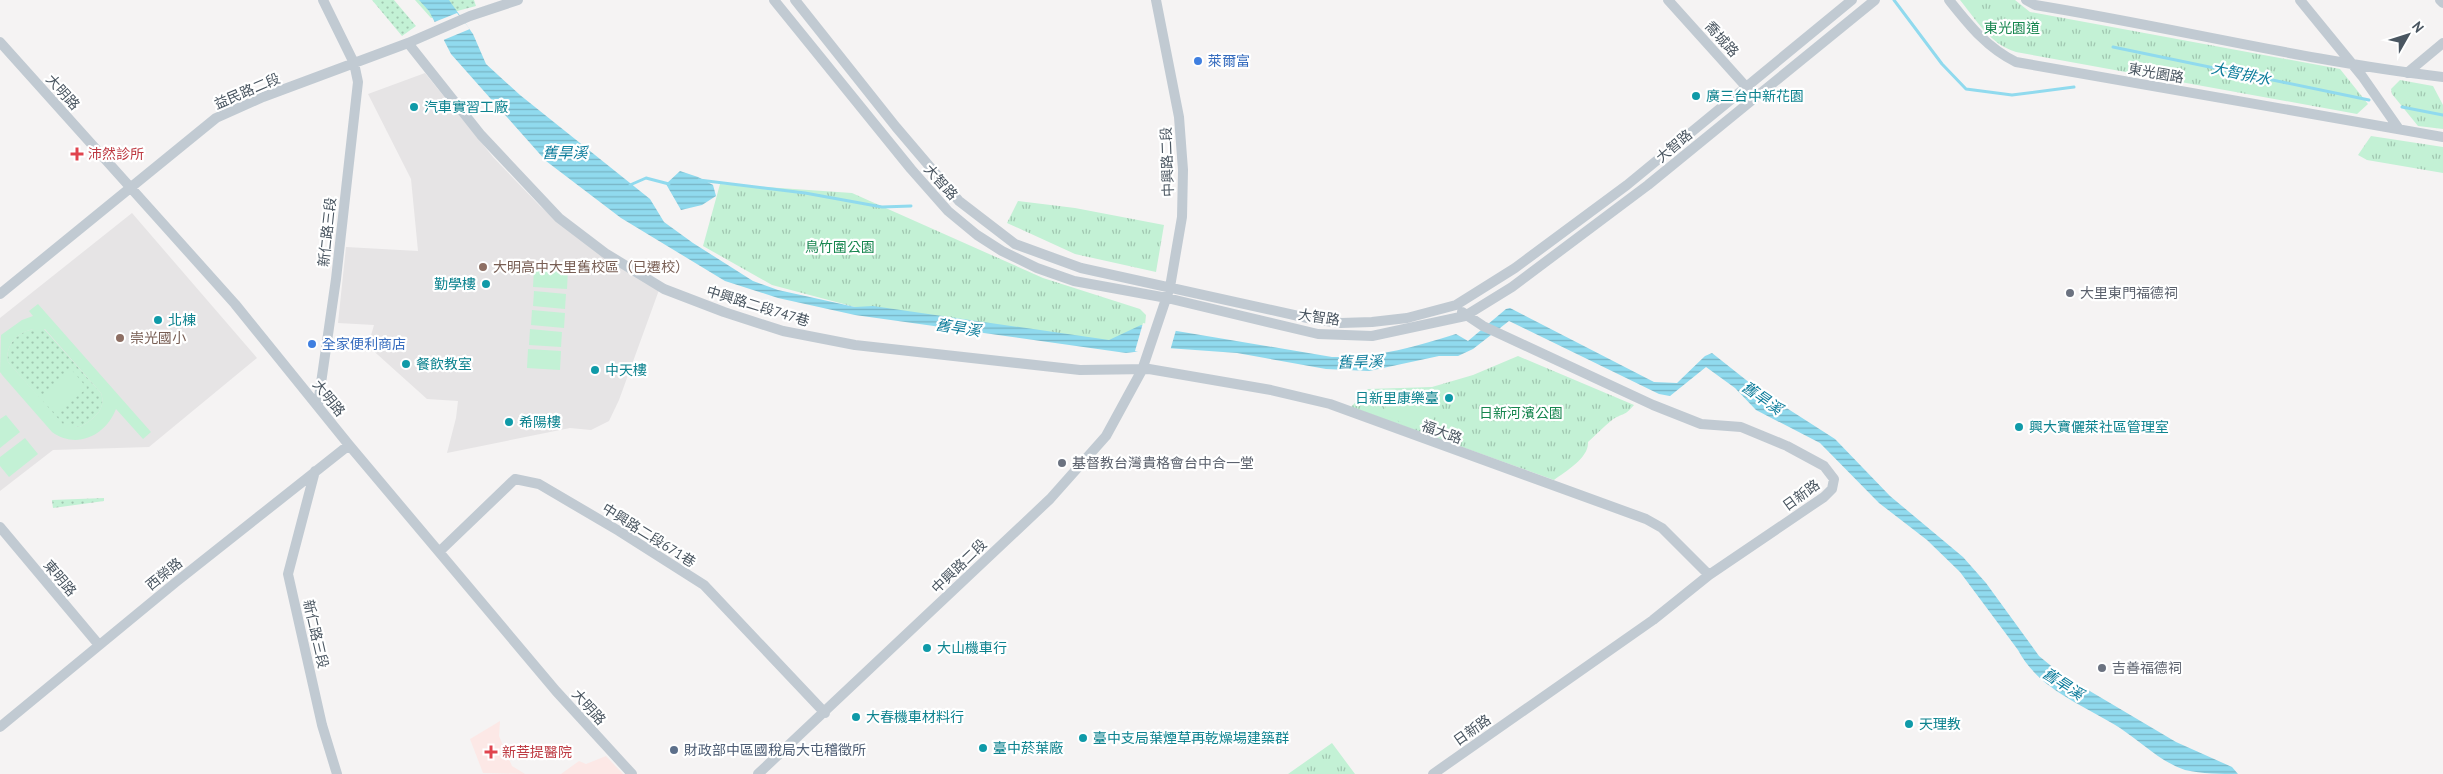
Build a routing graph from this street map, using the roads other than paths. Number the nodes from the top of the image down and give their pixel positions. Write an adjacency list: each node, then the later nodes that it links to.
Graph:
1 (323, 0): 17 (street, 新仁路三段)
2 (518, 0): 15 (street, 益民路二段)
3 (774, 0): 28 (street, 大智路)
4 (795, 0): 26 (street, 大智路)
5 (1156, 0): 26 (street, 中興路二段)
6 (1668, 0): 21 (street, 喬城路)
7 (1852, 0): 21 (street, 大智路)
8 (1875, 0): 22 (street, 大智路)
9 (1948, 0): 23 (street, 東光園路)
10 (2026, 0): 18 (street)
11 (2300, 0): 18 (street)
12 (2440, 0): 13 (street)
13 (2443, 3)
14 (0, 42): 25 (street, 大明路)
15 (408, 43): 17 (street, 益民路二段); 31 (street, 中興路二段747巷)
16 (2443, 43): 19 (street)
17 (354, 63): 25 (street, 益民路二段); 32 (street, 新仁路三段)
18 (2352, 64): 19 (street); 23 (street)
19 (2407, 73): 20 (street)
20 (2443, 77)
21 (1746, 86): 22 (street, 喬城路); 29 (street, 大智路)
22 (1755, 96): 30 (street, 大智路)
23 (2399, 129): 24 (street, 東光園路)
24 (2443, 137)
25 (130, 188): 27 (street, 益民路二段); 32 (street, 大明路)
26 (1170, 287): 28 (street, 中興路二段); 29 (street, 大智路)
27 (0, 294)
28 (1167, 298): 30 (street, 大智路); 31 (street, 中興路二段)
29 (1456, 305): 30 (street, 日新路)
30 (1465, 316): 37 (street, 日新路)
31 (1142, 370): 37 (street, 福大路); 39 (street, 中興路二段)
32 (318, 404): 33 (street, 大明路)
33 (350, 445): 34 (street, 西榮路); 36 (street, 大明路)
34 (315, 471): 38 (street, 西榮路); 41 (street, 新仁路三段)
35 (0, 527): 38 (street, 東明路)
36 (440, 551): 39 (street, 中興路二段671巷); 42 (street, 大明路)
37 (1709, 575): 44 (street, 日新路)
38 (99, 645): 40 (street, 西榮路)
39 (825, 713): 43 (street, 中興路二段)
40 (0, 727)
41 (337, 774)
42 (632, 774)
43 (758, 774)
44 (1433, 774)

